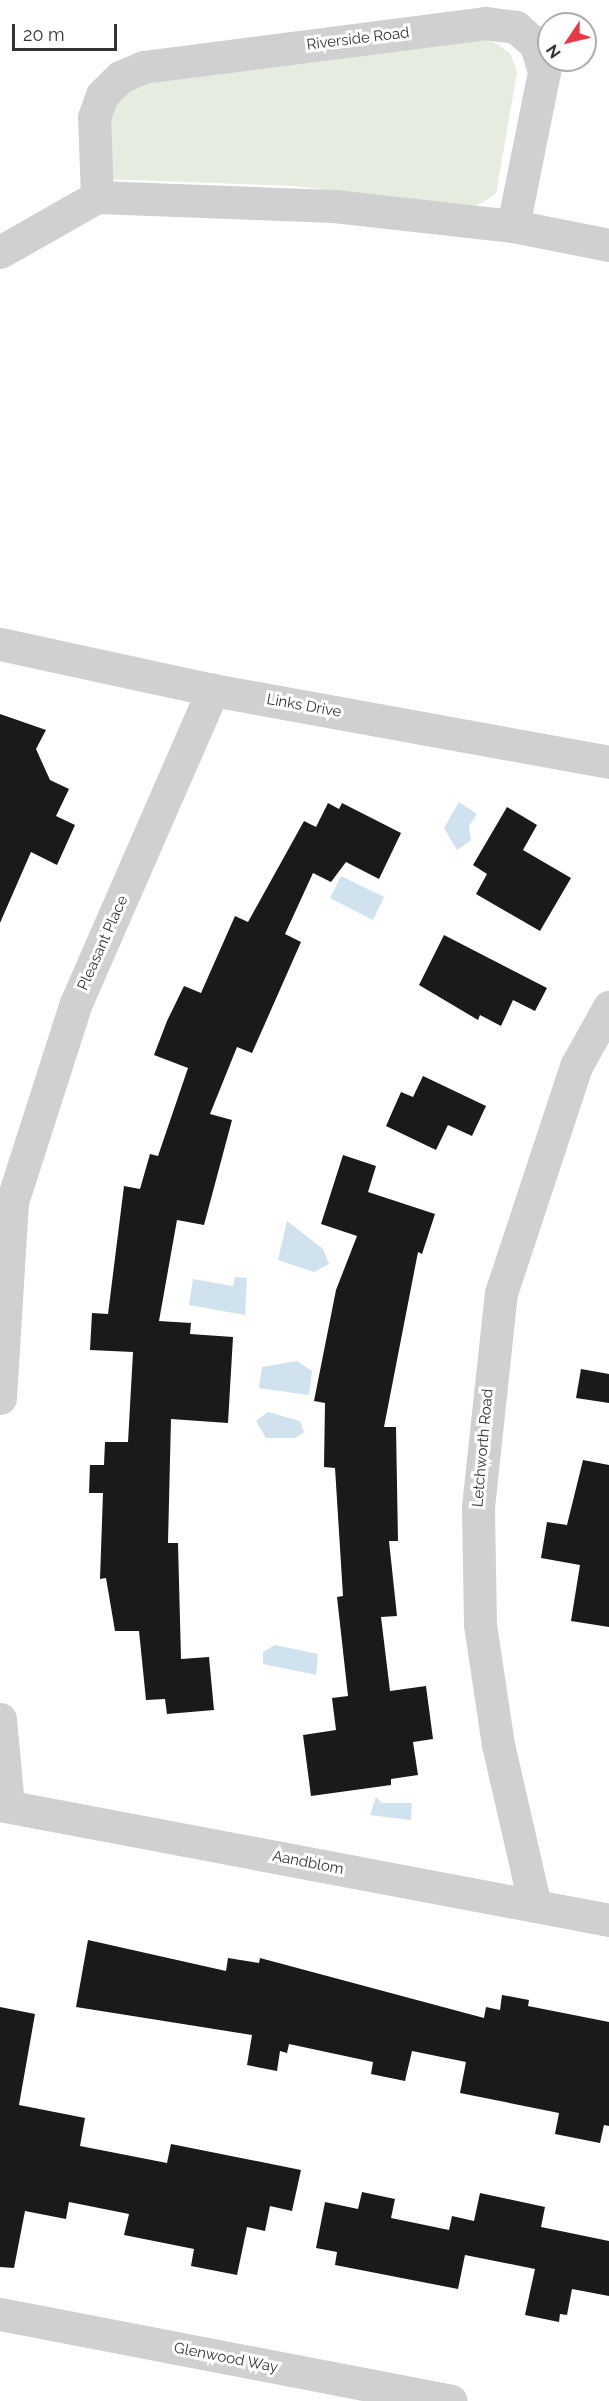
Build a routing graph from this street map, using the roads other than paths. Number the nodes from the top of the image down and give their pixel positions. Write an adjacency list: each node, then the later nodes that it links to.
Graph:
1 (97, 197): 2 (street); 2 (street, Riverside Road); 4 (street)
2 (513, 226): 3 (street)
3 (609, 245)
4 (0, 252)
5 (0, 644): 6 (street, Links Drive)
6 (213, 690): 7 (street, Links Drive); 9 (street, Pleasant Place)
7 (609, 762)
8 (609, 1007): 13 (street, Letchworth Road)
9 (6, 1204): 10 (street, Pleasant Place)
10 (0, 1398)
11 (0, 1719): 12 (street)
12 (4, 1806): 13 (street, Aandblom)
13 (535, 1906): 14 (street, Aandblom)
14 (609, 1920)
15 (0, 2314): 16 (street, Glenwood Way)
16 (451, 2401)

